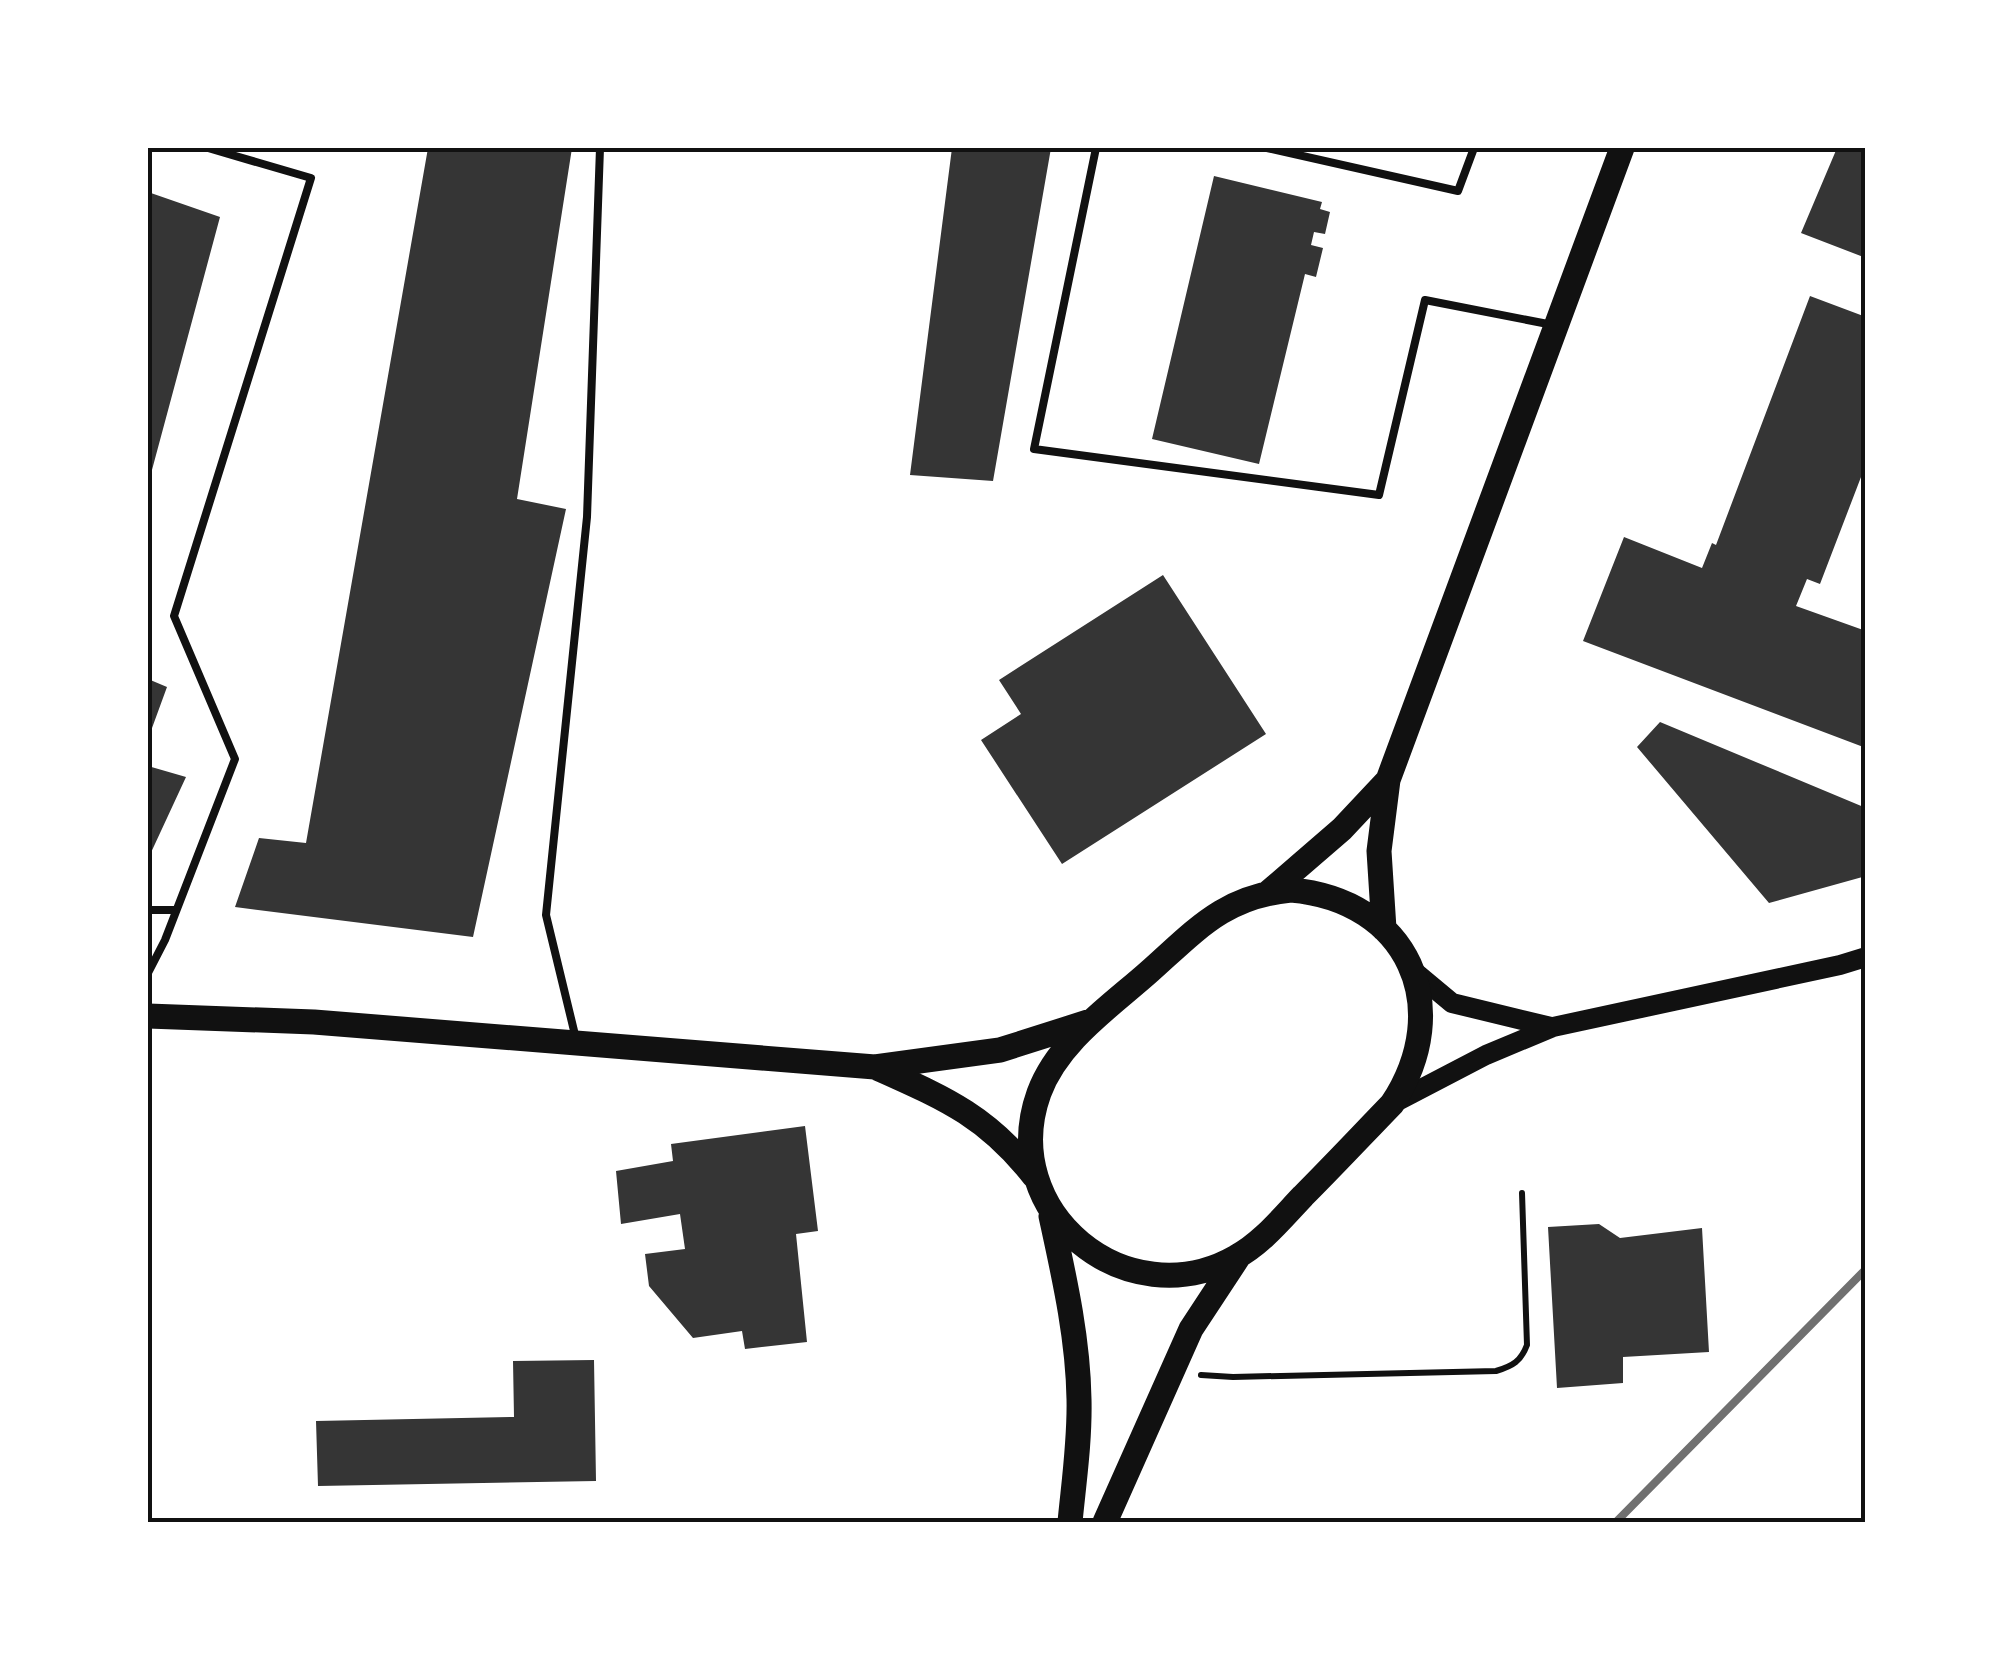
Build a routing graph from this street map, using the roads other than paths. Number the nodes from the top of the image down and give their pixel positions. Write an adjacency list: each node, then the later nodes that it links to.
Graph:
1 (208, 148): 11 (lane)
2 (600, 148): 19 (lane)
3 (1096, 148): 7 (lane)
4 (1267, 148): 5 (lane)
5 (1474, 148)
6 (1622, 148): 7 (main road)
7 (1557, 326): 8 (main road)
8 (1388, 780): 9 (main road); 12 (main road)
9 (1270, 892): 12 (main road); 17 (main road)
10 (148, 910): 11 (lane)
11 (176, 910): 15 (lane)
12 (1384, 929): 14 (main road)
13 (1866, 956): 18 (main road)
14 (1410, 968): 18 (main road); 21 (main road)
15 (148, 973)
16 (148, 1016): 19 (main road)
17 (1097, 1019): 20 (main road); 22 (main road)
18 (1553, 1027): 21 (main road)
19 (577, 1043): 20 (main road)
20 (875, 1067): 22 (main road)
21 (1392, 1104): 24 (main road)
22 (1038, 1181): 23 (main road)
23 (1048, 1206): 24 (main road); 25 (main road)
24 (1239, 1256): 26 (main road)
25 (1070, 1522)
26 (1104, 1522)

